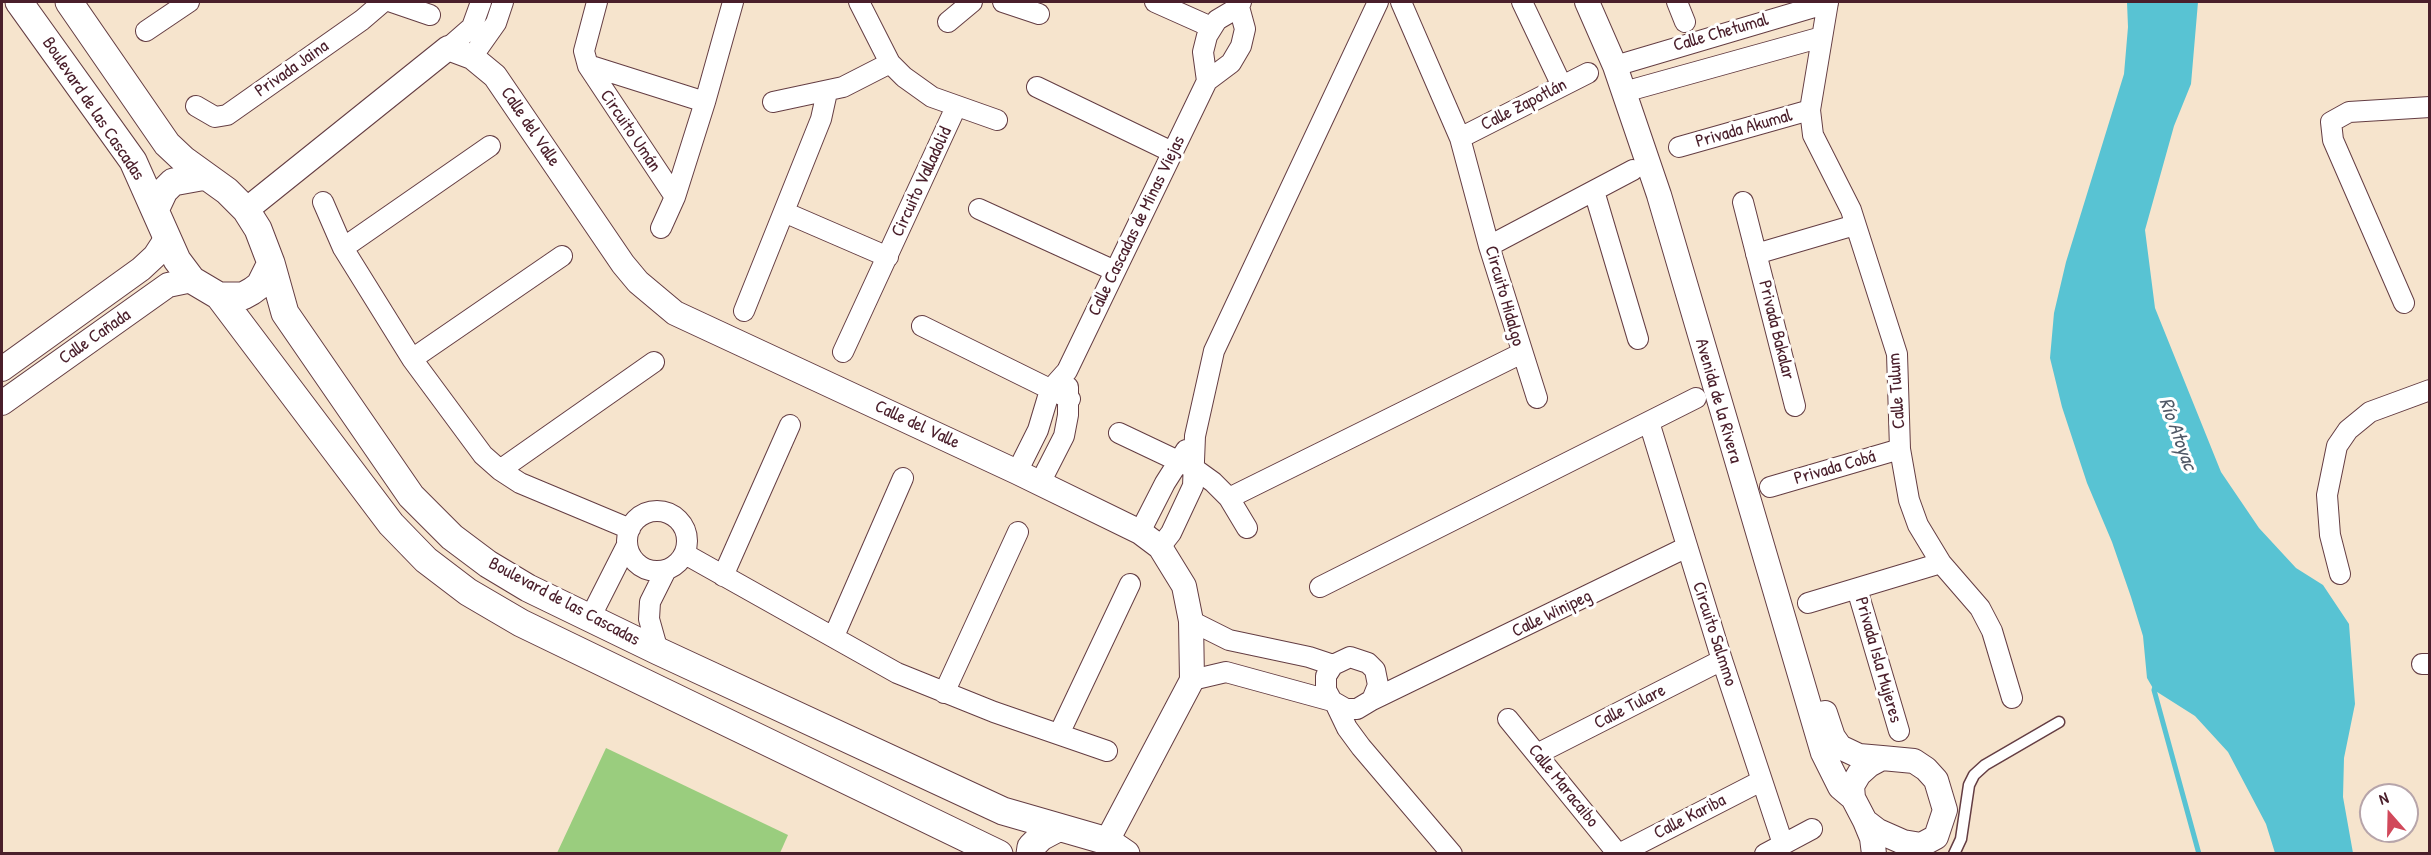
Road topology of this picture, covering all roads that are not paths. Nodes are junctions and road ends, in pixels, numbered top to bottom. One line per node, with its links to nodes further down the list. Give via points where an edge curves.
1 (19, 2): 59 (main road, Boulevard de las Cascadas, via 133,161)
2 (69, 2): 54 (main road, Boulevard de las Cascadas, via 167,144)
3 (189, 2): 27 (street)
4 (383, 2): 44 (street, Privada Jaina, via 226,115 215,117)
5 (392, 2): 23 (street)
6 (481, 2): 30 (street, via 472,27)
7 (503, 2): 31 (street, via 496,23)
8 (597, 2): 34 (street, Circuito Umán, via 584,51)
9 (733, 2): 42 (street, Circuito Umán)
10 (859, 2): 32 (street, Circuito Valladolid)
11 (972, 2): 24 (street)
12 (1003, 2): 22 (street)
13 (1155, 2): 26 (street)
14 (1378, 2): 98 (street, via 1214,351)
15 (1401, 2): 49 (street, Circuito Hidalgo)
16 (1522, 2): 38 (street)
17 (1587, 2): 33 (street, Avenida de la Rivera)
18 (1605, 2): 33 (street, Avenida de la Rivera)
19 (1677, 2): 25 (street)
20 (1828, 2): 28 (street, Calle Tulum); 29 (street, Calle Chetumal)
21 (1240, 4): 26 (street, Calle Cascadas de Minas Viejas); 37 (street, Calle Cascadas de Minas Viejas, via 1245,29 1241,46 1231,63)
22 (1039, 14)
23 (430, 15)
24 (948, 22)
25 (1685, 22)
26 (1211, 27): 37 (street, via 1203,52)
27 (146, 31)
28 (1822, 37): 35 (street, Calle Chetumal); 47 (street, Calle Tulum)
29 (1702, 39): 33 (street, Calle Chetumal); 35 (street)
30 (448, 48): 31 (street, Calle del Valle); 61 (street)
31 (472, 57): 100 (street, Calle del Valle, via 495,76 623,264 656,300 675,313)
32 (890, 63): 41 (street); 45 (street, Circuito Valladolid, via 932,97)
33 (1623, 63): 40 (street, Avenida de la Rivera)
34 (588, 65): 42 (street, Circuito Umán); 56 (street, Circuito Umán)
35 (1709, 67): 40 (street, Calle Chetumal)
36 (1588, 73): 38 (street, Calle Zapotlán)
37 (1207, 81): 52 (street, Calle Cascadas de Minas Viejas)
38 (1562, 86): 49 (street, Calle Zapotlán)
39 (1037, 87): 52 (street)
40 (1631, 89): 122 (street, Avenida de la Rivera)
41 (827, 92): 43 (street); 62 (street)
42 (705, 102): 56 (street, Circuito Umán)
43 (773, 102)
44 (196, 106)
45 (956, 107): 48 (street, Circuito Valladolid); 70 (street, Circuito Valladolid)
46 (2430, 107): 75 (street, via 2349,112 2331,122 2333,140)
47 (1810, 110): 51 (street, Privada Akumal); 63 (street, Calle Tulum, via 1814,135)
48 (997, 120)
49 (1460, 138): 66 (street, Circuito Hidalgo)
50 (490, 146): 67 (street)
51 (1679, 147)
52 (1172, 152): 72 (street, Calle Cascadas de Minas Viejas)
53 (1632, 170): 55 (street)
54 (206, 177): 59 (main road, via 173,182); 61 (main road, Boulevard de las Cascadas)
55 (1594, 190): 66 (street); 78 (street)
56 (675, 197): 64 (street, Circuito Umán)
57 (323, 202): 67 (street)
58 (1743, 202): 68 (street, Privada Bakalar)
59 (156, 208): 65 (main road, Boulevard de las Cascadas)
60 (979, 208): 72 (street)
61 (246, 210): 71 (main road, Boulevard de las Cascadas)
62 (784, 212): 70 (street, Circuito Valladolid); 76 (street)
63 (1856, 225): 68 (street); 97 (street, Calle Tulum, via 1897,354)
64 (661, 228)
65 (166, 239): 73 (main road, Boulevard de las Cascadas); 79 (street, Calle Cañada, via 141,269)
66 (1489, 246): 81 (street, Circuito Hidalgo)
67 (343, 248): 82 (street)
68 (1756, 254): 93 (street, Privada Bakalar)
69 (562, 256): 82 (street)
70 (888, 256): 80 (street, Circuito Valladolid)
71 (271, 263): 74 (main road, via 260,285 252,291 243,296); 120 (main road, Boulevard de las Cascadas, via 285,313 411,496 452,537 488,564)
72 (1115, 271): 86 (street, Calle Cascadas de Minas Viejas)
73 (192, 280): 74 (main road, Boulevard de las Cascadas); 83 (street, Calle Cañada, via 168,285)
74 (219, 296): 152 (main road, Boulevard de las Cascadas, via 391,525 426,560 468,592 521,623)
75 (2404, 303)
76 (744, 311)
77 (922, 326): 87 (street)
78 (1638, 339)
79 (42, 340): 83 (street); 85 (street, Calle Cañada)
80 (843, 352)
81 (1522, 353): 89 (street); 104 (street, Circuito Hidalgo)
82 (412, 359): 99 (street, via 483,455)
83 (59, 362): 92 (street, Calle Cañada)
84 (654, 362): 99 (street)
85 (2, 369)
86 (1066, 372): 87 (street, Calle Cascadas de Minas Viejas); 91 (street)
87 (1050, 390): 91 (street); 100 (street, Calle Cascadas de Minas Viejas, via 1038,430)
88 (2430, 390): 114 (street, via 2370,412 2348,430 2337,446 2327,495 2330,535)
89 (1537, 398)
90 (1696, 398): 94 (street)
91 (1070, 399): 102 (street, via 1064,436)
92 (2, 402)
93 (1795, 406)
94 (1649, 422): 110 (street, Circuito Salmmo); 117 (street)
95 (790, 426): 115 (street)
96 (1119, 433): 98 (street)
97 (1900, 449): 103 (street, Privada Cobá); 112 (street, Calle Tulum, via 1909,500 1918,525)
98 (1186, 465): 104 (street); 107 (street); 109 (street, via 1188,495 1171,533)
99 (500, 470): 108 (street)
100 (1017, 472): 102 (street, Calle del Valle)
101 (903, 478): 123 (street)
102 (1040, 483): 107 (street, Calle del Valle)
103 (1770, 487)
104 (1229, 498): 105 (street)
105 (1247, 528)
106 (1018, 532): 132 (street)
107 (1140, 532): 109 (street, Calle del Valle)
108 (629, 537): 111 (street, via 641,516 658,511 674,516 685,529); 113 (street, via 634,561 648,570); 120 (street)
109 (1160, 547): 121 (street, Calle del Valle, via 1184,586)
110 (1687, 547): 126 (street, Circuito Salmmo); 131 (street, Calle Winipeg)
111 (685, 554): 113 (street); 115 (street)
112 (1941, 563): 118 (street, Privada Isla Mujeres); 133 (street, Calle Tulum, via 1980,608 1992,631)
113 (666, 570): 125 (street, via 650,602 649,619)
114 (2340, 574)
115 (723, 576): 123 (street)
116 (1130, 584): 139 (street)
117 (1320, 587)
118 (1857, 589): 119 (street, Privada Isla Mujeres); 138 (street, Privada Isla Mujeres)
119 (1808, 603)
120 (590, 618): 125 (main road, Boulevard de las Cascadas)
121 (1191, 621): 124 (street); 130 (street, Calle del Valle)
122 (1791, 627): 143 (street, Avenida de la Rivera, via 1833,737 1840,747 1859,756); 145 (street, Avenida de la Rivera, via 1823,753 1840,787)
123 (834, 636): 132 (street, via 897,673)
124 (1229, 640): 127 (street); 129 (street)
125 (658, 651): 147 (main road, Boulevard de las Cascadas, via 1003,811)
126 (1722, 660): 142 (street, Calle Tulare); 144 (street, Circuito Salmmo)
127 (1333, 665): 128 (street, via 1350,657 1360,658); 135 (street, via 1326,676 1326,690)
128 (1375, 670): 131 (street); 134 (street, via 1378,686)
129 (1226, 672): 130 (street); 135 (street)
130 (1192, 680): 150 (street, Calle del Valle)
131 (1417, 680): 134 (street, Calle Winipeg)
132 (944, 693): 139 (street)
133 (2012, 698)
134 (1369, 702): 135 (street, via 1357,709); 140 (street)
135 (1334, 703): 140 (street)
136 (1508, 719): 142 (street, Calle Maracaibo)
137 (2059, 722): 158 (lane, via 1974,775)
138 (1899, 731)
139 (1059, 734): 141 (street)
140 (1361, 747): 154 (street)
141 (1107, 751)
142 (1537, 754): 155 (street, Calle Maracaibo)
143 (1882, 758): 145 (street, via 1859,774 1852,786); 151 (street, via 1914,761 1936,780 1945,810 1942,825 1936,837)
144 (1761, 781): 149 (street, Circuito Salmmo); 155 (street, Calle Kariba)
145 (1853, 798): 146 (street)
146 (1865, 821): 151 (street, via 1892,839); 157 (street)
147 (1058, 828): 150 (main road, Boulevard de las Cascadas); 153 (main road, via 1041,837)
148 (1812, 829): 149 (street)
149 (1783, 844): 156 (street)
150 (1116, 847)
151 (1921, 849)
152 (999, 854)
153 (1030, 854)
154 (1452, 854)
155 (1618, 854)
156 (1765, 854)
157 (1874, 854)
158 (1954, 854)

